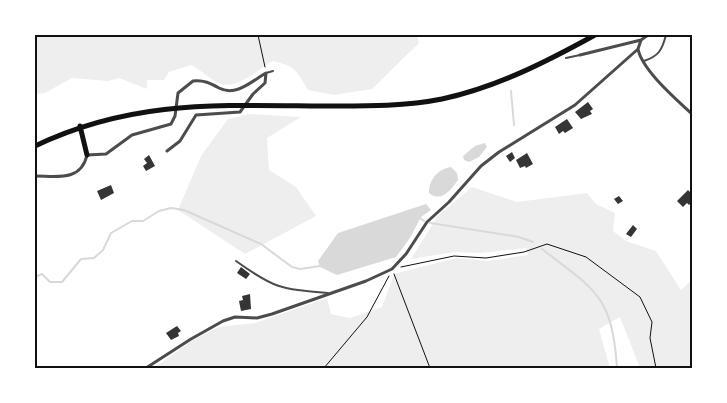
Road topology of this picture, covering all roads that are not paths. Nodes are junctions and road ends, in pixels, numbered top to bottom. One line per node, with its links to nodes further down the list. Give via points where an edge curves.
1 (595, 35): 12 (main road, via 506,79 441,99 394,104 207,105 160,109)
2 (648, 35): 4 (street)
3 (666, 35): 8 (lane, via 661,52)
4 (641, 40): 5 (street); 6 (street)
5 (638, 49): 8 (street); 18 (street, via 575,105 482,166 427,222 406,254 392,268)
6 (580, 55): 7 (lane)
7 (566, 58)
8 (644, 61): 11 (street, via 660,83)
9 (273, 71): 10 (lane)
10 (266, 73): 14 (street, via 265,84 253,94 242,111 235,114 199,113 180,141); 15 (street, via 234,91 207,81 193,81 178,93 171,124 132,135 106,154)
11 (692, 114)
12 (80, 126): 13 (main road); 15 (main road)
13 (35, 146)
14 (167, 151)
15 (88, 155): 16 (street, via 84,166 73,175 59,178)
16 (35, 176)
17 (236, 261): 18 (lane, via 267,283 283,289)
18 (331, 293): 19 (street, via 265,316 235,317 211,327)
19 (146, 368)

